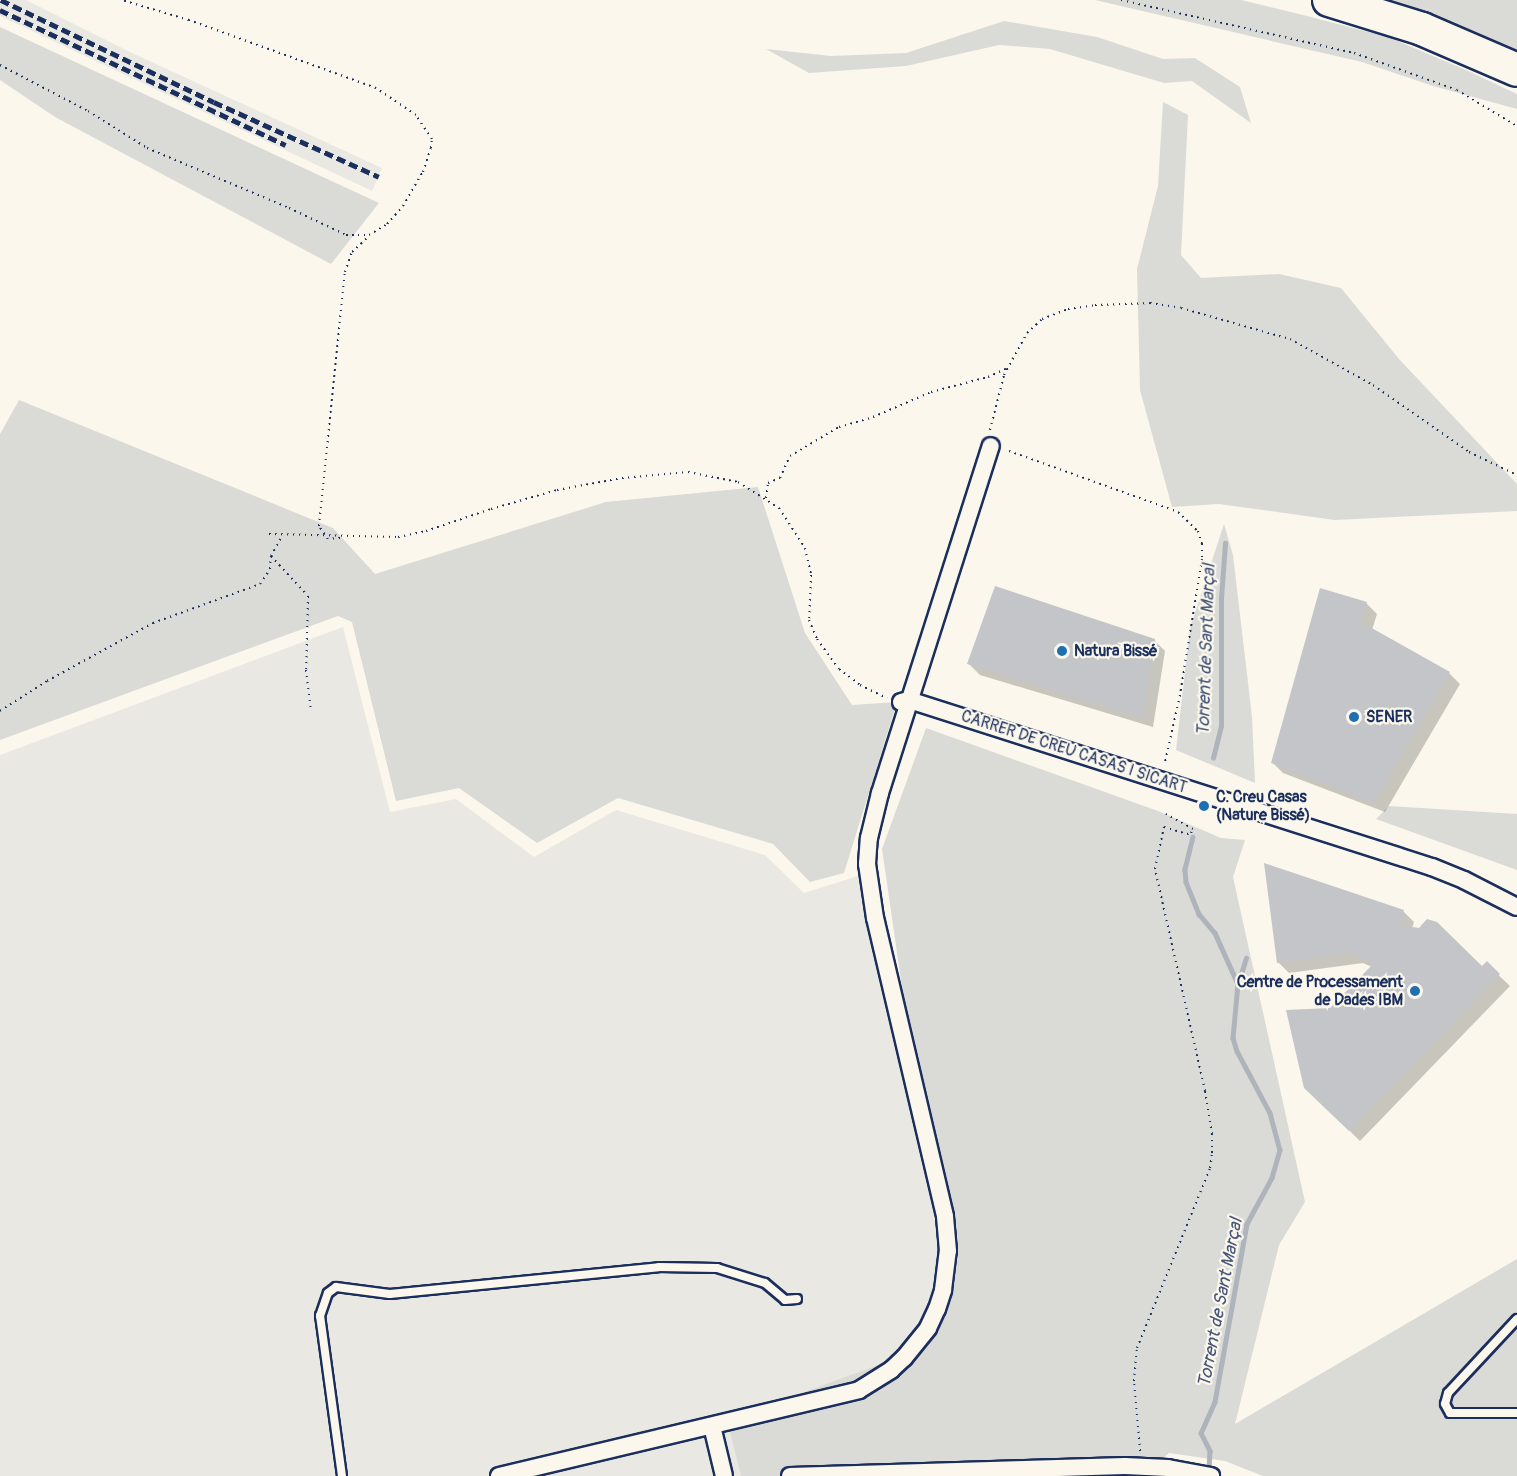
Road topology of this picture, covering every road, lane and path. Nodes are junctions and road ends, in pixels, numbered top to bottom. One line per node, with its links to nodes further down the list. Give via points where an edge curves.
1 (122, 0): 7 (path, via 189,20 376,88 416,115 432,140 423,172 387,224)
2 (1121, 0): 6 (path, via 1354,53 1457,90)
3 (1329, 0): 5 (highway, via 1422,29)
4 (0, 65): 7 (path, via 88,111 147,148 346,235)
5 (1517, 70)
6 (1517, 126)
7 (369, 235): 15 (path, via 352,252 345,272 319,526)
8 (1007, 368): 9 (path, via 988,440); 11 (path, via 1027,333 1042,320 1068,309 1150,303 1181,308 1290,339 1373,385 1468,452); 12 (path, via 839,427 790,456 780,478 768,483)
9 (991, 446): 17 (street)
10 (1009, 451): 20 (path, via 1178,512 1198,531 1202,559)
11 (1517, 475)
12 (766, 499): 15 (path, via 738,482 688,472 622,478 557,490 398,537); 17 (path, via 779,508 804,548 811,575 809,620 817,639 839,669 860,685 882,697)
13 (269, 534): 14 (path)
14 (282, 536): 15 (path); 16 (path)
15 (327, 537)
16 (271, 556): 18 (path, via 308,596 306,670); 19 (path, via 270,569 260,584 153,623)
17 (905, 701): 22 (street, CARRER DE CREU CASAS I SICART, via 1432,867); 26 (street, via 873,815 867,864 874,918 945,1216 948,1251 943,1290 917,1344 876,1381 838,1397)
18 (311, 708)
19 (0, 711)
20 (1165, 762)
21 (1166, 814): 27 (path, via 1193,829 1186,834 1164,827 1155,869 1205,1091 1212,1153 1210,1168 1137,1348 1134,1381)
22 (1517, 907)
23 (797, 1299): 28 (lane, via 785,1300 765,1283 717,1268 659,1268 390,1294 336,1287 328,1293 320,1316)
24 (1517, 1319): 25 (lane, via 1448,1393 1445,1404 1449,1413)
25 (1517, 1413)
26 (712, 1426): 29 (street); 30 (street)
27 (1140, 1453)
28 (342, 1476)
29 (499, 1476)
30 (724, 1476)
31 (790, 1476): 32 (street, via 1125,1466 1168,1467)
32 (1211, 1476)

